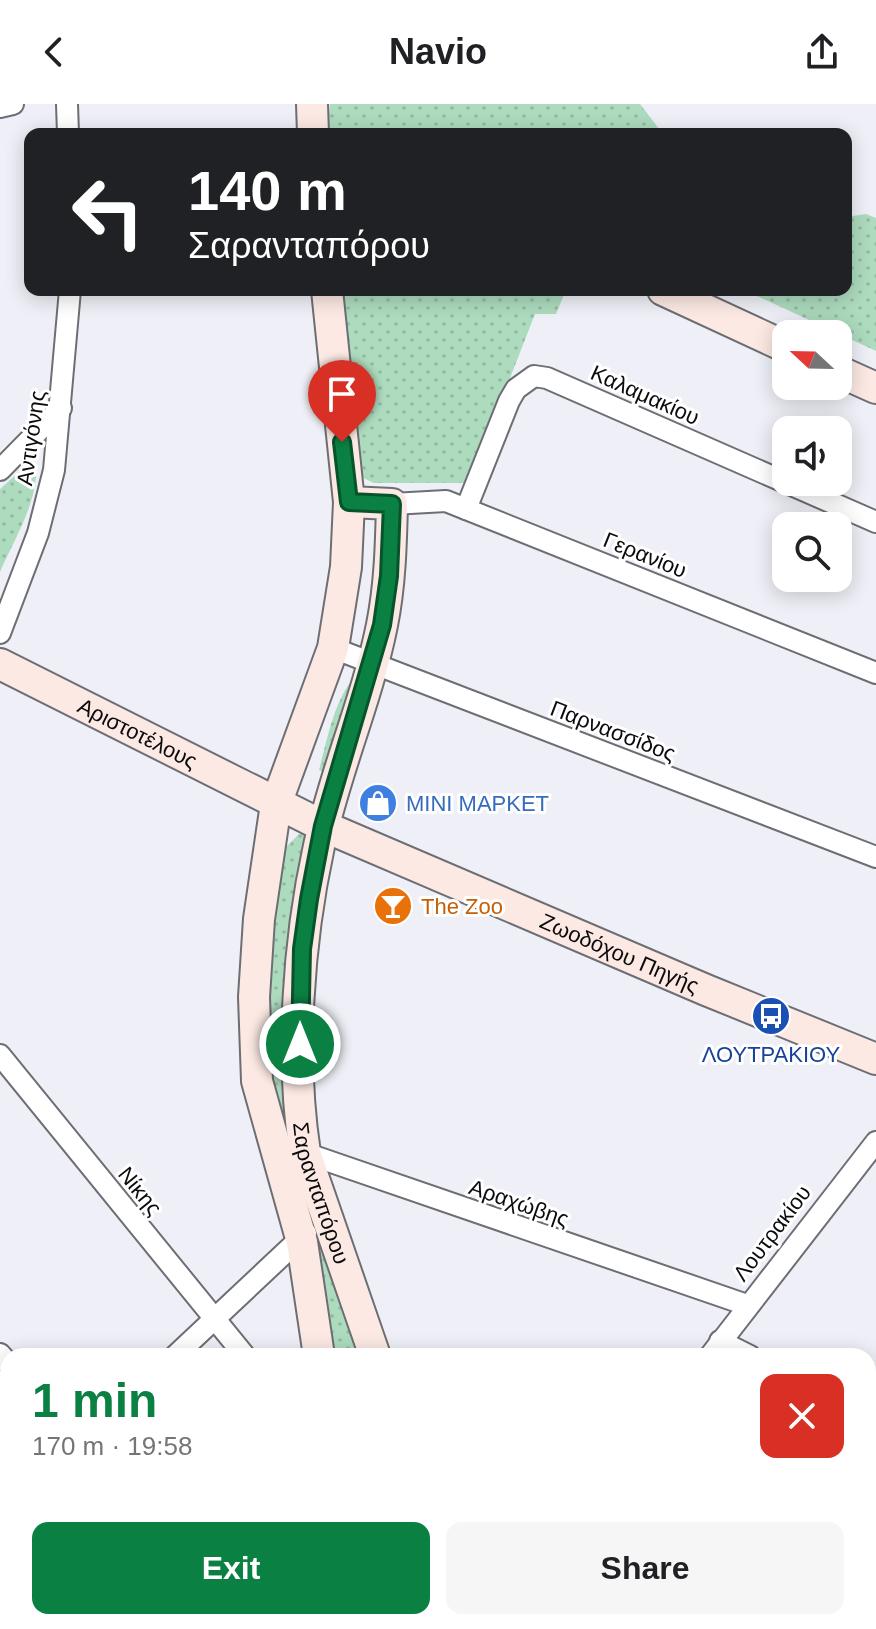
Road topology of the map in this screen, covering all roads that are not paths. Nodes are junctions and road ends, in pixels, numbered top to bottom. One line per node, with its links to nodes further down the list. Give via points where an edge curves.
1 (13, 104): 4 (street)
2 (67, 104): 5 (street)
3 (312, 104): 6 (street)
4 (0, 107)
5 (68, 128)
6 (313, 128)
7 (70, 296): 13 (street, Αντιγόνης)
8 (328, 296): 15 (street, Σαρανταπόρου)
9 (676, 296): 10 (street)
10 (772, 341)
11 (852, 377): 12 (street)
12 (876, 388)
13 (61, 408): 14 (street); 19 (street, Αντιγόνης, via 54,470 38,533)
14 (0, 470)
15 (349, 502): 16 (street); 20 (street, Σαρανταπόρου, via 346,567)
16 (392, 504): 17 (street, Γερανίου, via 446,501); 21 (street, Σαρανταπόρου, via 389,576)
17 (466, 509): 18 (street, Καλαμακίου, via 509,401 534,376); 23 (street, Γερανίου)
18 (876, 522)
19 (0, 633)
20 (333, 648): 21 (street, Παρνασσίδος); 24 (street, Σαρανταπόρου)
21 (372, 663): 25 (street, Σαρανταπόρου); 26 (street, Παρνασσίδος)
22 (0, 664): 24 (street, Αριστοτέλους)
23 (876, 673)
24 (276, 804): 25 (street, Ζωοδόχου Πηγής); 32 (street, Σαρανταπόρου, via 254,997 257,1081)
25 (323, 826): 28 (street, Ζωοδόχου Πηγής); 31 (street, Σαρανταπόρου, via 302,949 300,1122)
26 (876, 857)
27 (0, 1055): 29 (street, Νίκης)
28 (876, 1059)
29 (7, 1080): 36 (street, Νίκης)
30 (876, 1142): 35 (street, Λουτρακίου)
31 (305, 1153): 32 (street, Αραχώβης); 33 (street, Σαρανταπόρου); 35 (street, Αραχώβης)
32 (275, 1154): 34 (street, Σαρανταπόρου)
33 (328, 1215): 34 (street); 40 (street, Σαρανταπόρου)
34 (300, 1238): 36 (street); 39 (street, Σαρανταπόρου)
35 (747, 1305): 41 (street, Λουτρακίου)
36 (213, 1320): 37 (street); 38 (street, Νίκης)
37 (183, 1348)
38 (238, 1348)
39 (318, 1348)
40 (373, 1348)
41 (716, 1348)

